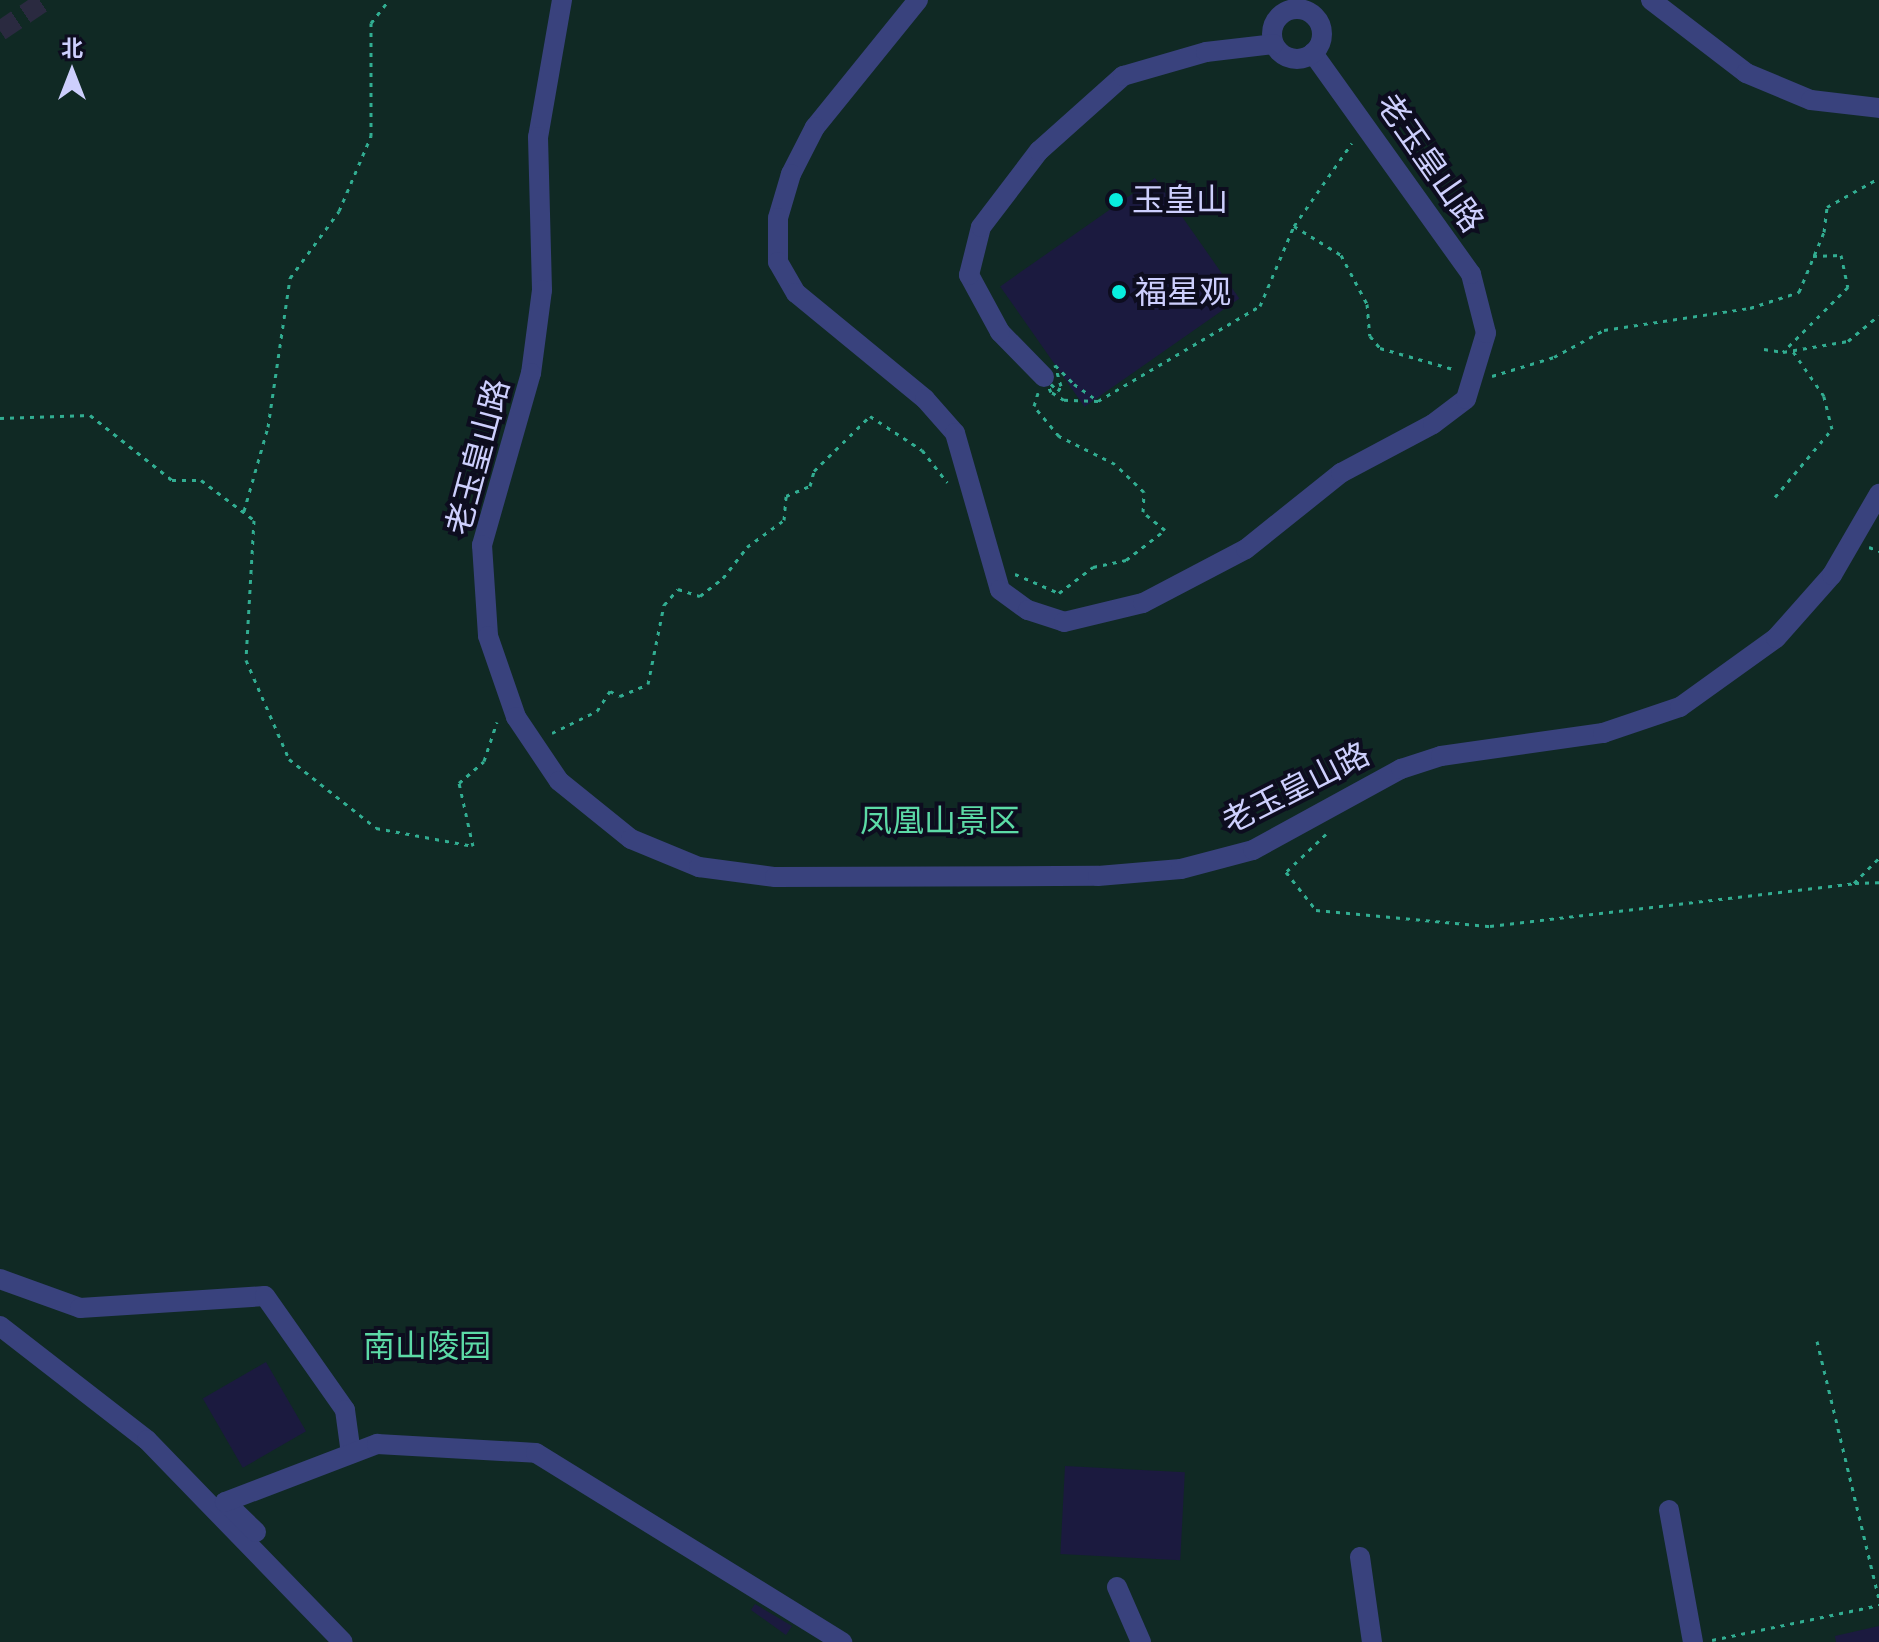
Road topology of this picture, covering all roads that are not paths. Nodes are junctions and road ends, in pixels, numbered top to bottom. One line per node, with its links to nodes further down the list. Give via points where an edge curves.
1 (562, 0): 8 (street, 老玉皇山路, via 538,137 542,290 531,373 482,545 488,636 516,717 559,781 631,839 699,867 775,877 956,879 1181,869 1253,850 1338,803 1441,756 1603,733 1711,689 1776,638 1832,575)
2 (918, 0): 5 (street, 老玉皇山路, via 815,127 791,174 778,218 778,262 796,293 925,399 955,433 1000,590 1028,610 1064,622 1101,618 1174,588 1283,524 1341,473 1433,424 1466,399 1486,333 1471,274)
3 (1651, 0): 6 (street, via 1746,73 1811,100)
4 (1274, 44): 5 (street, via 1291,58); 5 (street, via 1277,20 1299,9 1314,16 1322,31); 7 (street, via 1206,52 1123,76 1039,151 981,227 969,275 1000,332)
5 (1313, 53)
6 (1879, 108)
7 (1044, 377)
8 (1879, 494)
9 (0, 1279): 11 (street, via 80,1308 265,1296 345,1410)
10 (0, 1326): 16 (street, via 147,1440)
11 (351, 1454): 13 (street, via 225,1502); 17 (street, via 377,1444 536,1453)
12 (1669, 1510): 20 (street)
13 (256, 1532)
14 (1360, 1557): 19 (street)
15 (1117, 1587): 18 (street)
16 (343, 1642)
17 (842, 1642)
18 (1141, 1642)
19 (1372, 1642)
20 (1693, 1642)

